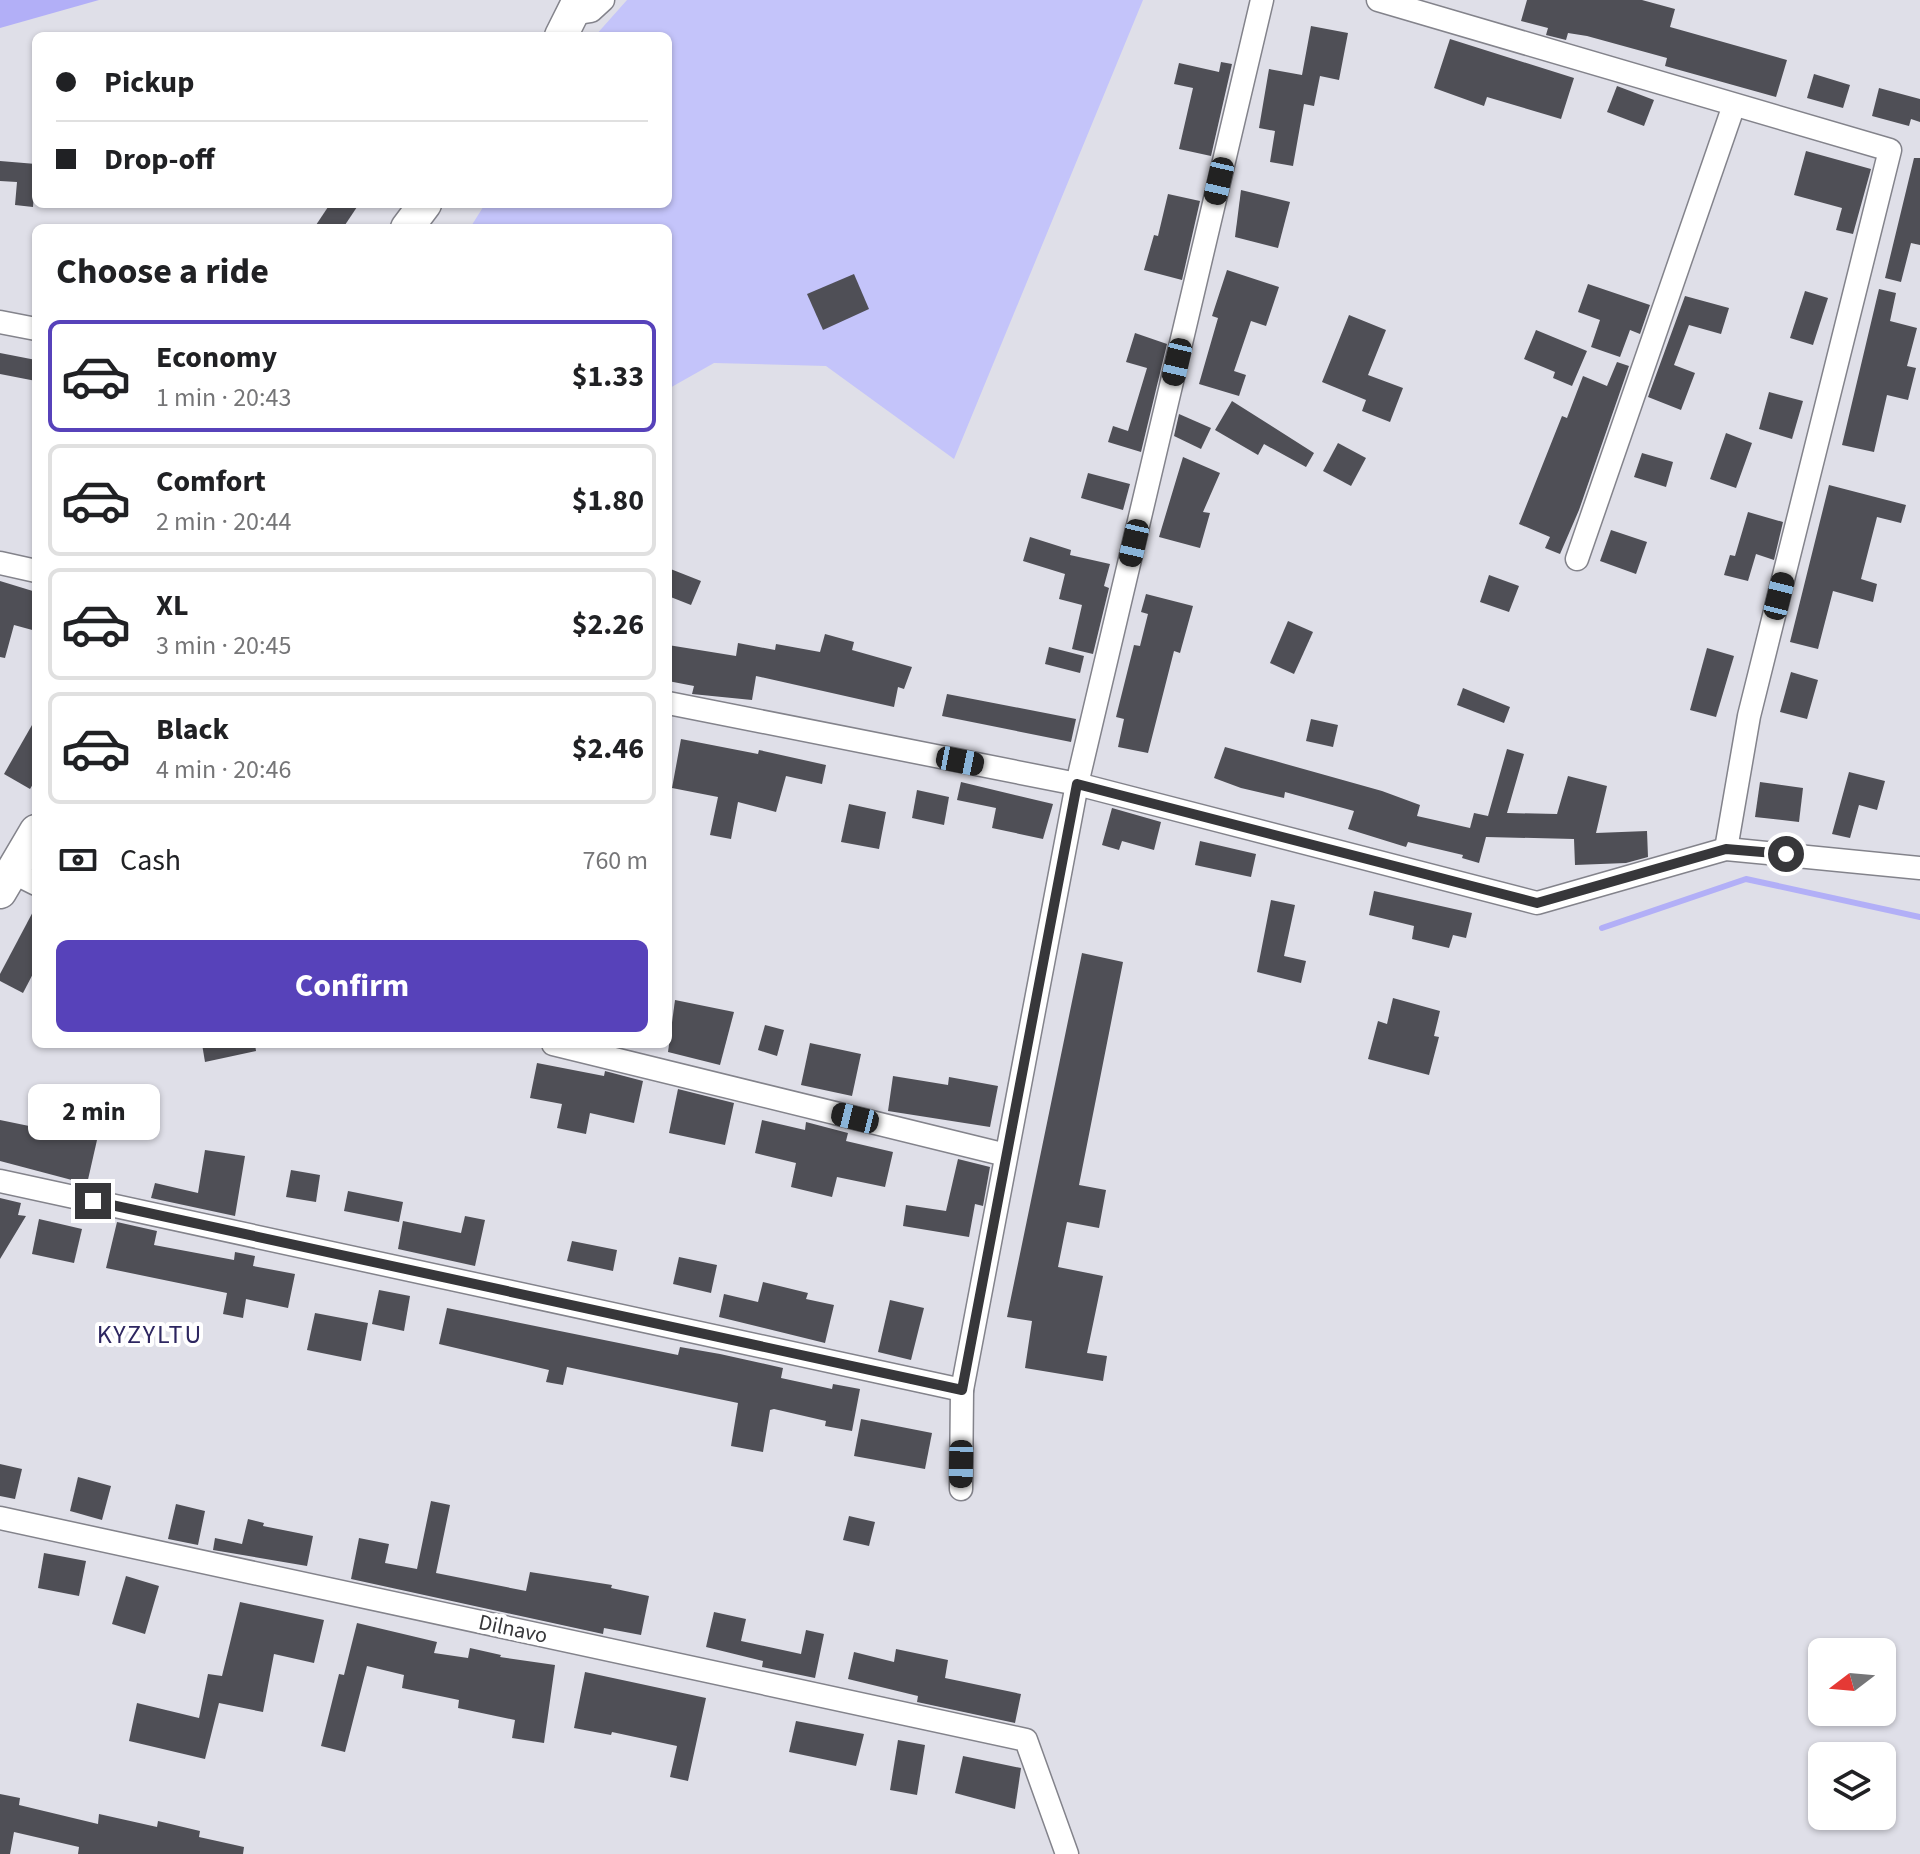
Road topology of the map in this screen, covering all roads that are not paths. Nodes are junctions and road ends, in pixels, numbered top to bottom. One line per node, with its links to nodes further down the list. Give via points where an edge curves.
1 (603, 0): 4 (street, via 591,11)
2 (1262, 0): 12 (street)
3 (1378, 0): 5 (street)
4 (571, 17)
5 (1734, 105): 8 (street); 14 (street, via 1890,150 1749,716)
6 (0, 322): 7 (street)
7 (32, 328)
8 (1577, 559)
9 (0, 563): 10 (street)
10 (32, 570)
11 (672, 704): 12 (street)
12 (1077, 784): 14 (street, via 1537,903); 18 (street)
13 (32, 841): 16 (street)
14 (1726, 849): 15 (street)
15 (1920, 868)
16 (16, 883)
17 (569, 1048): 18 (street)
18 (1006, 1155): 20 (street)
19 (0, 1181): 20 (street)
20 (962, 1390): 21 (street)
21 (961, 1489)
22 (0, 1518): 23 (street, Dilnavo, via 1026,1740)
23 (1067, 1854)

